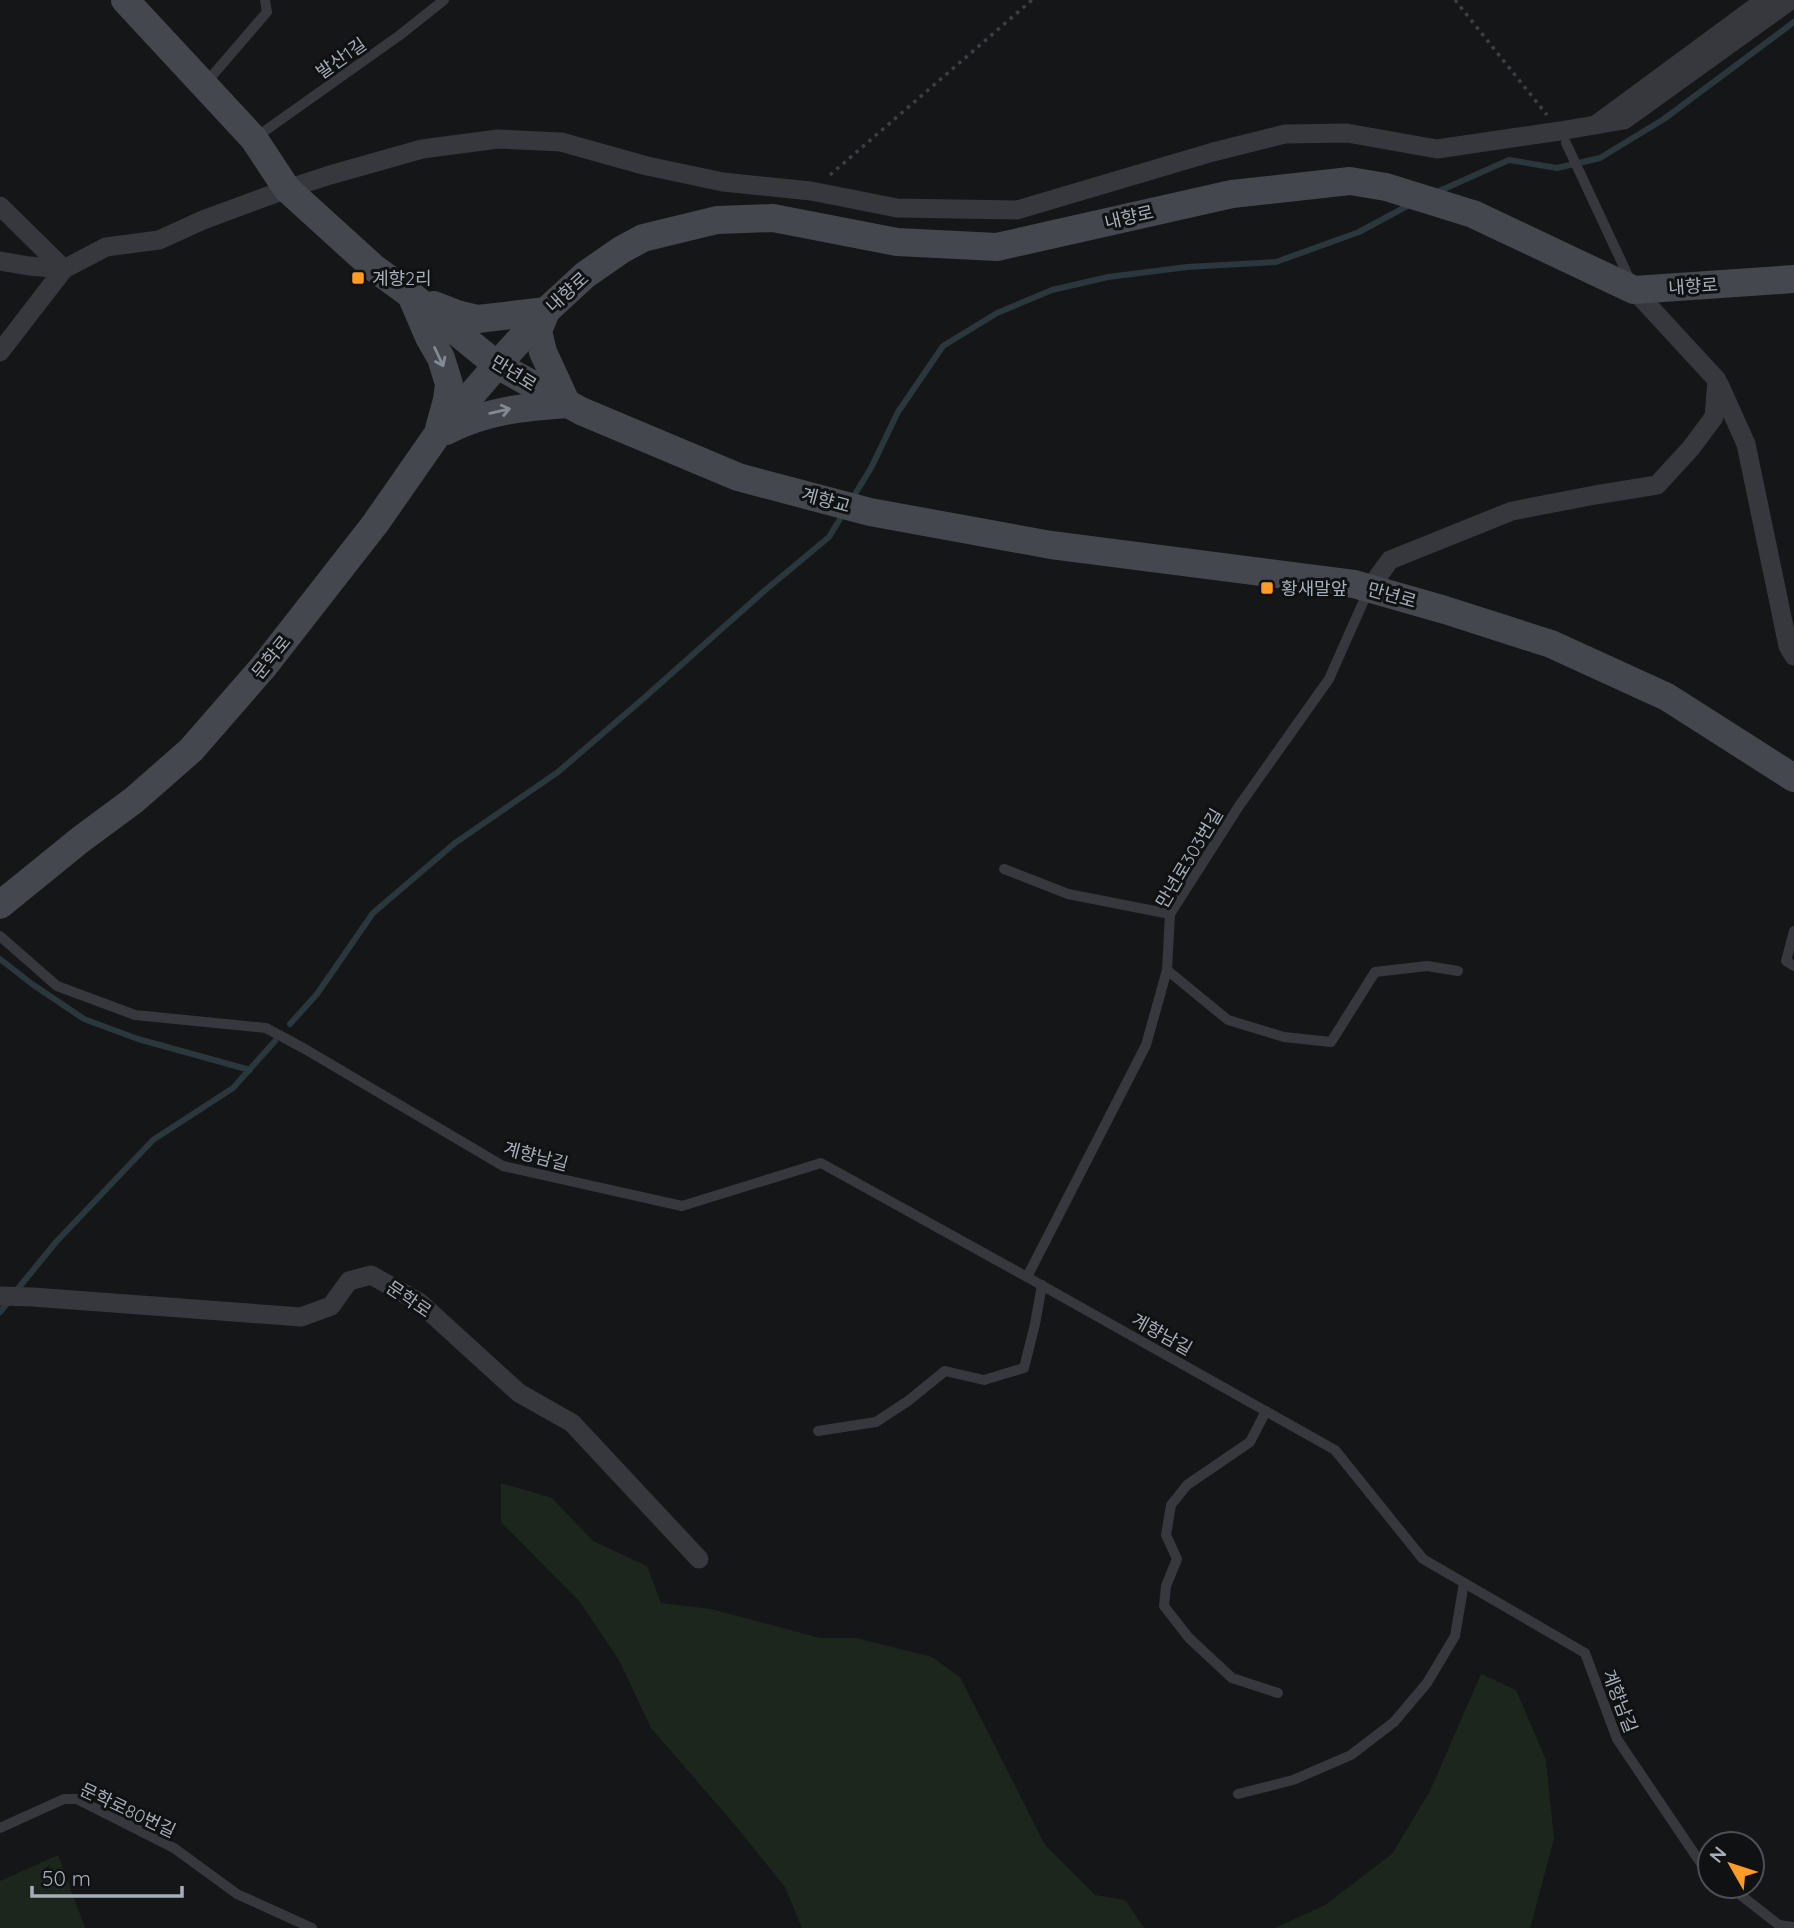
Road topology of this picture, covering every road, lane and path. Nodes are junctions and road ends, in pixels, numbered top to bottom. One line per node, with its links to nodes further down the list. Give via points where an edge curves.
1 (125, 0): 8 (street, 만년로)
2 (265, 0): 8 (lane, via 267,12)
3 (444, 0): 11 (lane, 발산1길)
4 (1032, 0): 13 (path)
5 (1455, 0): 10 (path)
6 (1765, 0): 9 (street)
7 (1791, 0): 9 (street, via 1624,120)
8 (204, 85): 11 (street, 만년로)
9 (1596, 124): 10 (street)
10 (1563, 137): 13 (street, via 1437,149 1347,133 1285,134 1017,210 897,208); 18 (lane)
11 (254, 139): 12 (street, 만년로)
12 (287, 189): 13 (street, via 422,149 498,139 561,142 723,182); 16 (street, via 159,240 106,247); 19 (street, 만년로, via 374,268)
13 (811, 191)
14 (0, 206): 16 (street)
15 (0, 261): 16 (street)
16 (64, 269): 21 (street)
17 (1794, 279): 18 (street, 내향로)
18 (1634, 290): 20 (street, 내향로, via 1473,214 1386,187 1350,181 1232,194 997,247 897,242 773,218 717,220 643,238 585,275); 23 (street)
19 (411, 295): 20 (street, via 478,319); 22 (street, 만년로); 25 (street, one-way to 25, via 449,384)
20 (545, 311): 22 (street, 내향로); 24 (street, via 538,331)
21 (0, 352)
22 (497, 365): 24 (street, 만년로); 25 (street, 문학로)
23 (1717, 380): 28 (street, via 1714,417 1657,485 1512,511 1390,560); 29 (street, via 1746,444 1788,646)
24 (567, 404): 25 (street, one-way to 24, via 506,409); 26 (street, 만년로, via 738,477)
25 (437, 435): 32 (street, 문학로, via 336,576 191,750)
26 (783, 489): 27 (street, 계향교)
27 (870, 512): 28 (street, 만년로, via 1052,545)
28 (1370, 589): 30 (street, 만년로, via 1551,644 1667,697); 33 (lane, 만년로303번길, via 1329,679)
29 (1794, 656)
30 (1794, 778)
31 (1004, 869): 33 (lane, via 1068,894)
32 (0, 905)
33 (1170, 914): 37 (lane, 만년로303번길)
34 (1794, 932): 36 (lane, via 1786,961)
35 (0, 936): 39 (lane, 계향남길, via 57,986 135,1015 266,1028 503,1166 682,1206 821,1163)
36 (1794, 966)
37 (1167, 970): 38 (lane, via 1227,1020 1284,1037 1331,1042 1375,972 1427,966); 39 (lane, 만년로303번길, via 1146,1045)
38 (1458, 971)
39 (1027, 1277): 40 (lane, 계향남길)
40 (1042, 1285): 42 (lane, 계향남길); 43 (lane, via 1024,1368 984,1380 945,1371 876,1422)
41 (0, 1296): 44 (street, 문학로, via 301,1317 331,1306 349,1281 371,1275 419,1302 519,1393 572,1423)
42 (1266, 1411): 45 (lane, 계향남길, via 1335,1450 1423,1559); 46 (lane, via 1250,1442 1187,1485 1171,1505 1166,1535 1177,1559 1164,1606 1189,1638 1232,1678)
43 (818, 1431)
44 (699, 1559)
45 (1464, 1583): 47 (lane, via 1455,1636 1427,1683 1394,1722 1352,1755 1293,1780); 49 (lane, 계향남길, via 1585,1653 1617,1739)
46 (1278, 1693)
47 (1238, 1794)
48 (0, 1828): 52 (lane, 문학로80번길, via 64,1798 77,1800 173,1848 237,1894)
49 (1696, 1856)
50 (1746, 1900): 51 (lane, via 1779,1925)
51 (1794, 1927)
52 (312, 1928)

